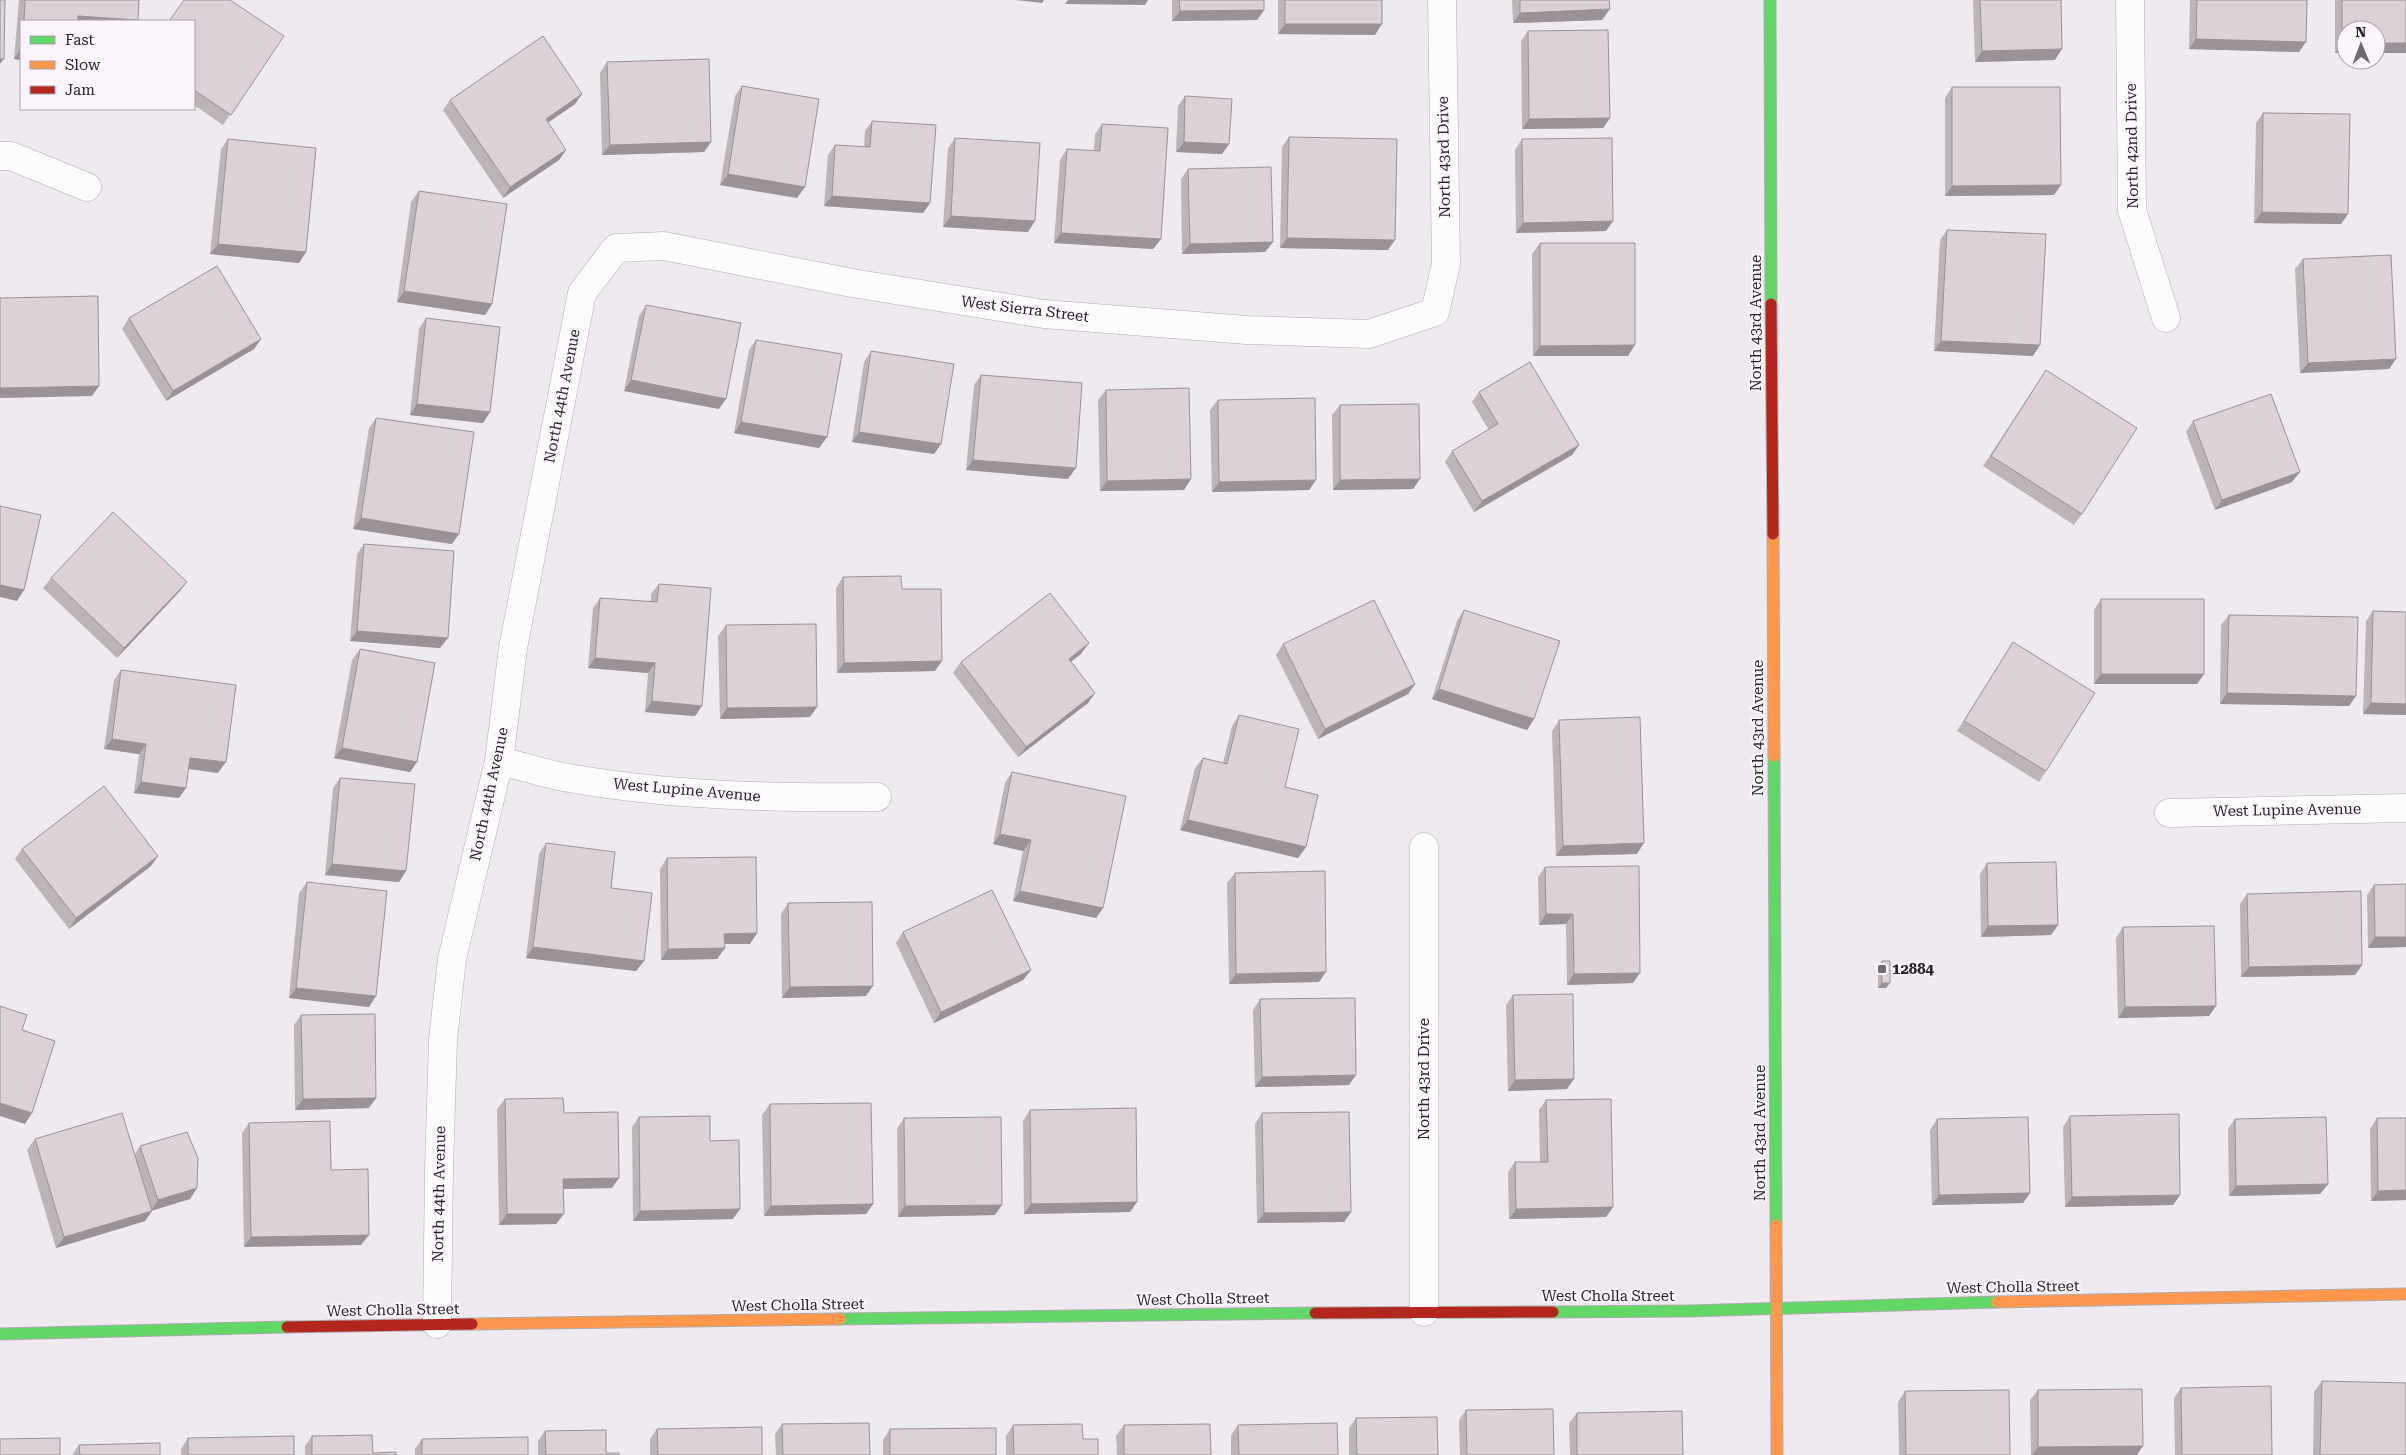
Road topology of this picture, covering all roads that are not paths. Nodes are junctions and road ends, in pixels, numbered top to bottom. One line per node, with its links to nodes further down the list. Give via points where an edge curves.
1 (1442, 0): 7 (street, North 43rd Drive, via 1446,264)
2 (1770, 0): 15 (street, North 43rd Avenue)
3 (2130, 0): 8 (street, North 42nd Drive, via 2132,210)
4 (0, 156): 5 (street, via 11,156)
5 (87, 187)
6 (616, 248): 7 (street, West Sierra Street, via 664,246 852,283 1044,314 1189,326 1369,334); 9 (street, North 44th Avenue, via 582,293 514,648)
7 (1435, 312)
8 (2166, 318)
9 (499, 761): 10 (street, West Lupine Avenue, via 568,778 666,791 783,798); 17 (street, North 44th Avenue, via 451,968 442,1070)
10 (877, 797)
11 (2406, 808): 12 (street, West Lupine Avenue)
12 (2169, 814)
13 (1424, 847): 16 (street, North 43rd Drive)
14 (2406, 1294): 15 (street, West Cholla Street)
15 (1776, 1308): 16 (street, West Cholla Street); 19 (street, North 43rd Avenue)
16 (1424, 1312): 17 (street, West Cholla Street)
17 (438, 1324): 18 (street, West Cholla Street)
18 (0, 1334)
19 (1777, 1455)

